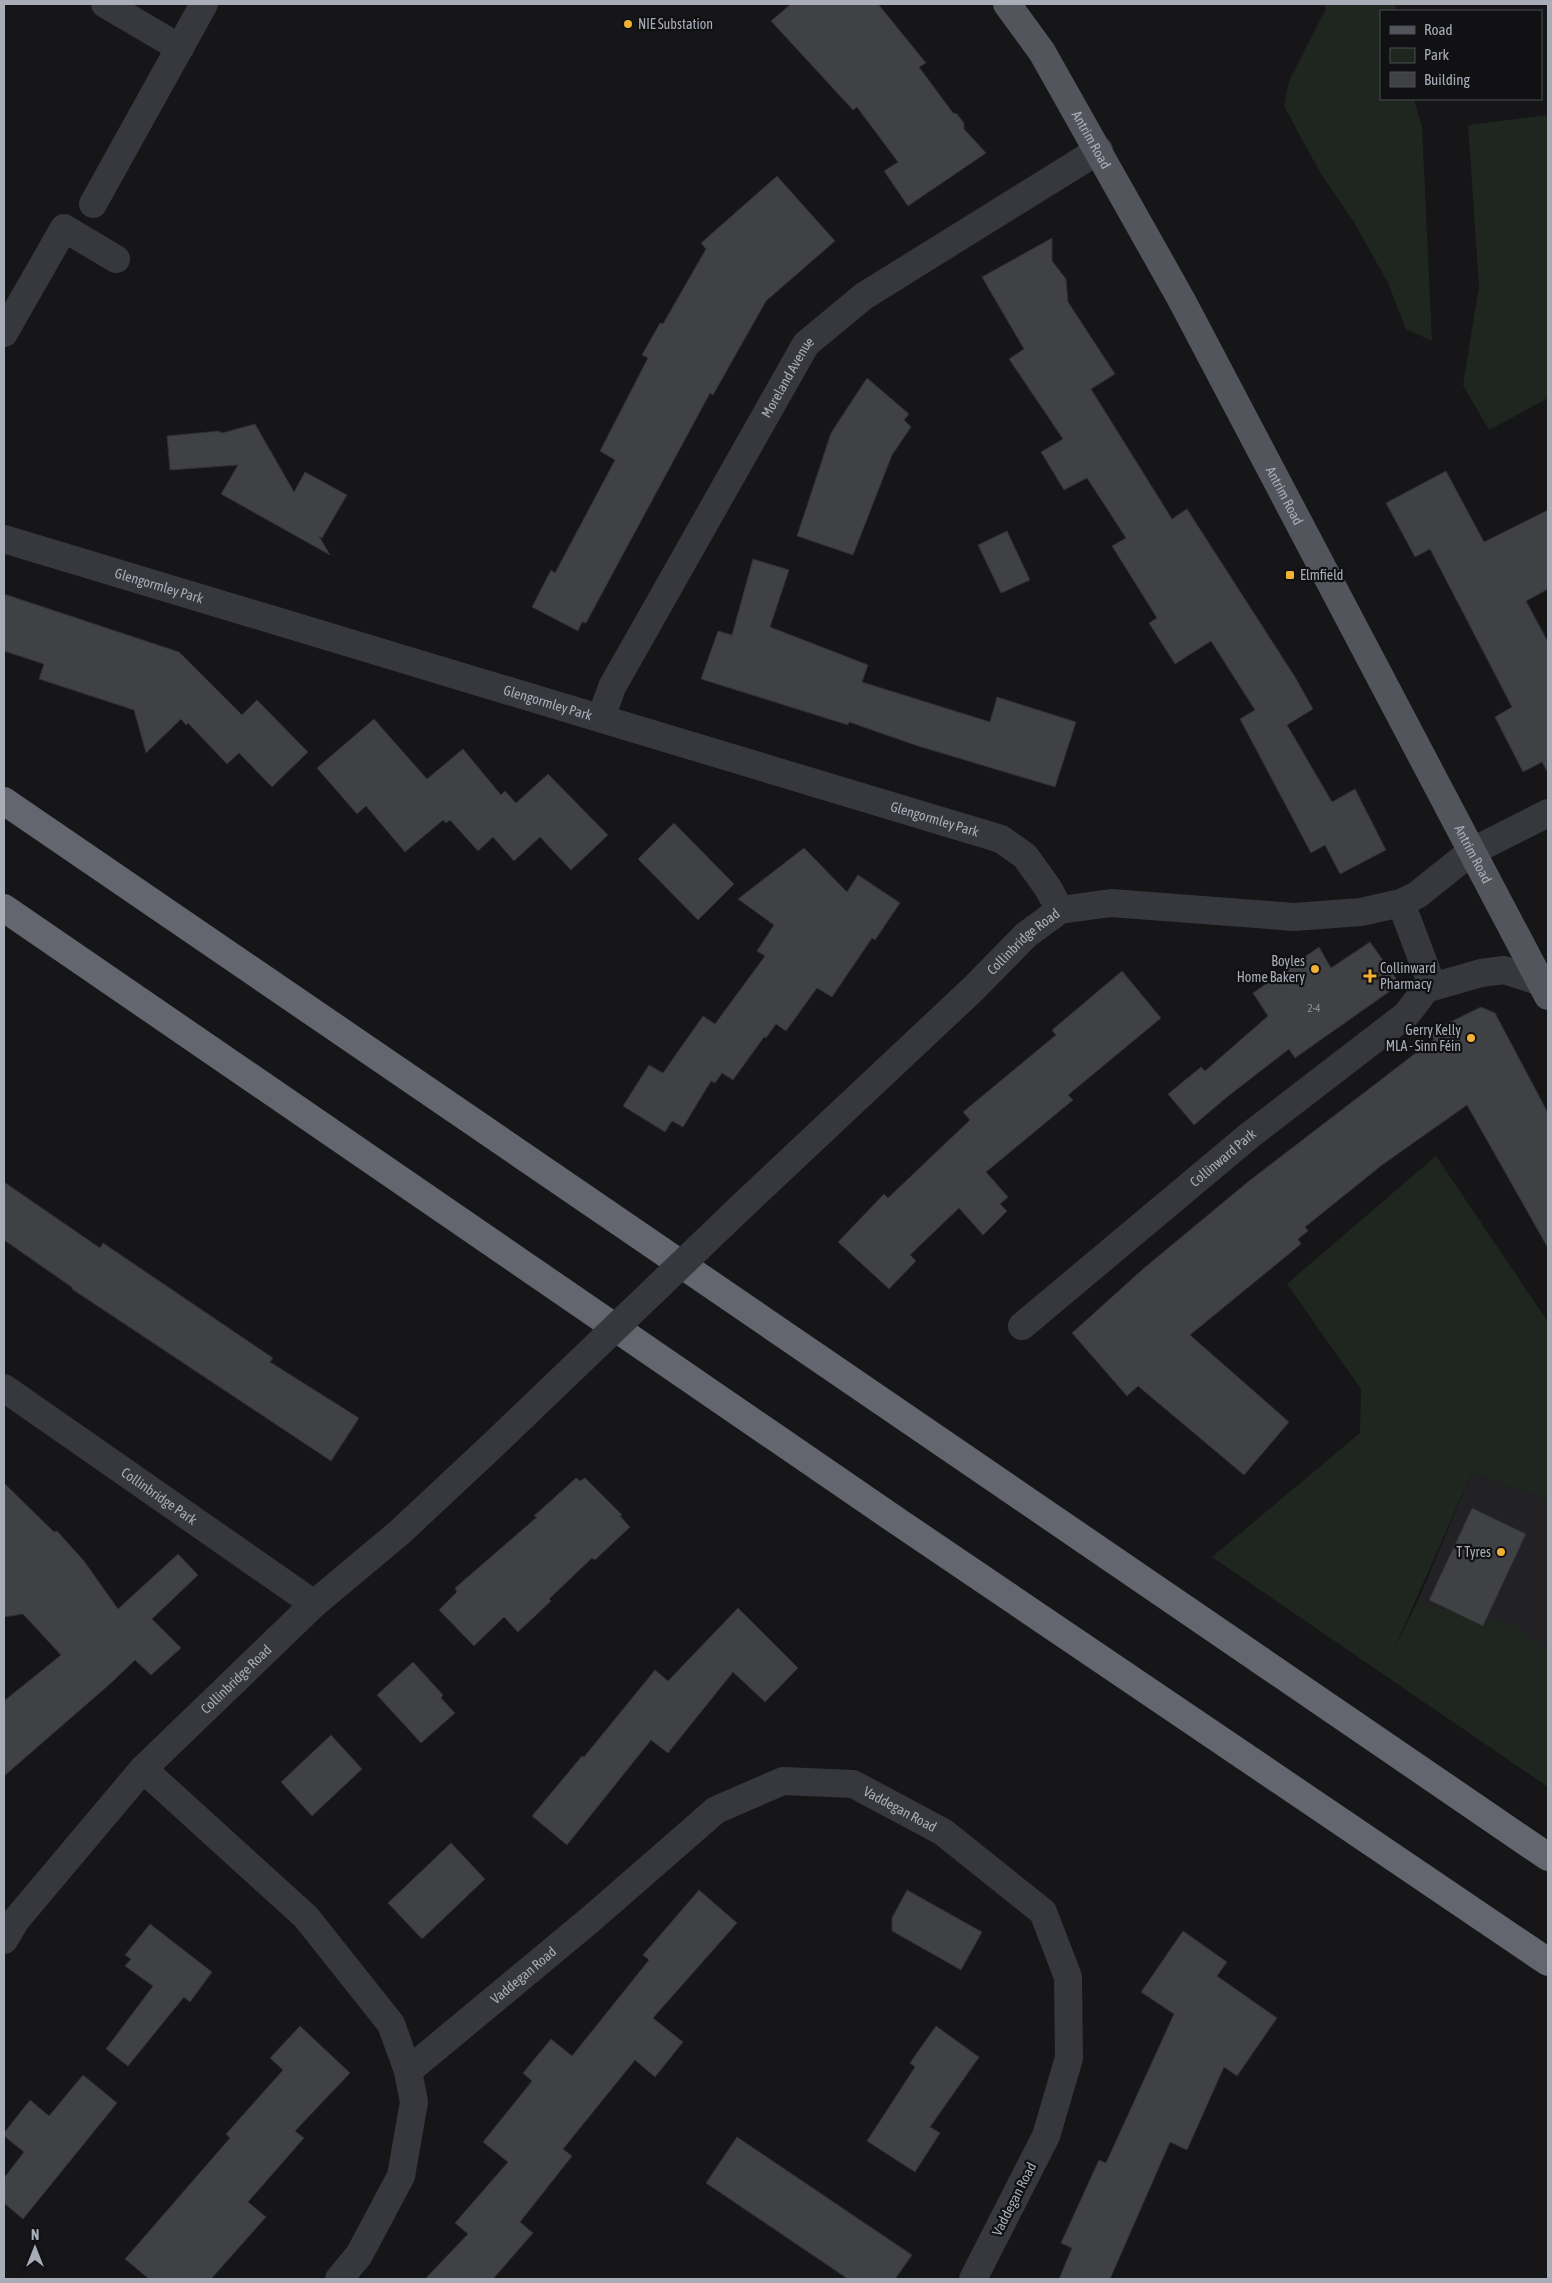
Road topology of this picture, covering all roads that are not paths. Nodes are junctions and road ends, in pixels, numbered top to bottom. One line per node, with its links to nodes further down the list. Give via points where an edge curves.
1 (105, 4): 4 (street)
2 (204, 4): 4 (street)
3 (1007, 4): 5 (main road, Antrim Road, via 1042,52)
4 (180, 48): 6 (street)
5 (1099, 150): 10 (street, Moreland Avenue, via 864,296 806,344 612,686); 13 (main road, Antrim Road, via 1285,494)
6 (93, 204)
7 (116, 259): 8 (street, via 64,228)
8 (4, 333)
9 (4, 539): 10 (street, Glengormley Park)
10 (601, 718): 16 (street, Glengormley Park, via 1001,839 1025,856)
11 (4, 801): 23 (highway)
12 (1548, 812): 13 (street, Collinbridge Road)
13 (1471, 852): 14 (street, Collinbridge Road, via 1417,895); 18 (main road, Antrim Road)
14 (1401, 903): 16 (street, Collinbridge Road, via 1361,912 1294,917 1111,903); 17 (street, via 1430,980)
15 (4, 908): 25 (highway, via 892,1518)
16 (1060, 910): 21 (street, Collinbridge Road, bridge, via 1026,935 973,989 400,1532)
17 (1425, 989): 18 (street, via 1504,970); 19 (street, Collinward Park, via 1406,1016 1250,1135)
18 (1545, 989)
19 (1022, 1326)
20 (4, 1388): 21 (street, Collinbridge Park)
21 (314, 1604): 22 (street, Collinbridge Road)
22 (143, 1769): 24 (street, Collinbridge Road, via 16,1920); 26 (street, via 306,1917 391,2024)
23 (1548, 1857)
24 (4, 1940)
25 (1548, 1962)
26 (408, 2071): 27 (street, via 414,2102 401,2176 359,2254); 28 (street, Vaddegan Road, via 716,1810 783,1781 853,1784 942,1832 1043,1912 1068,1977 1069,2058 1046,2136)
27 (339, 2279)
28 (973, 2279)

